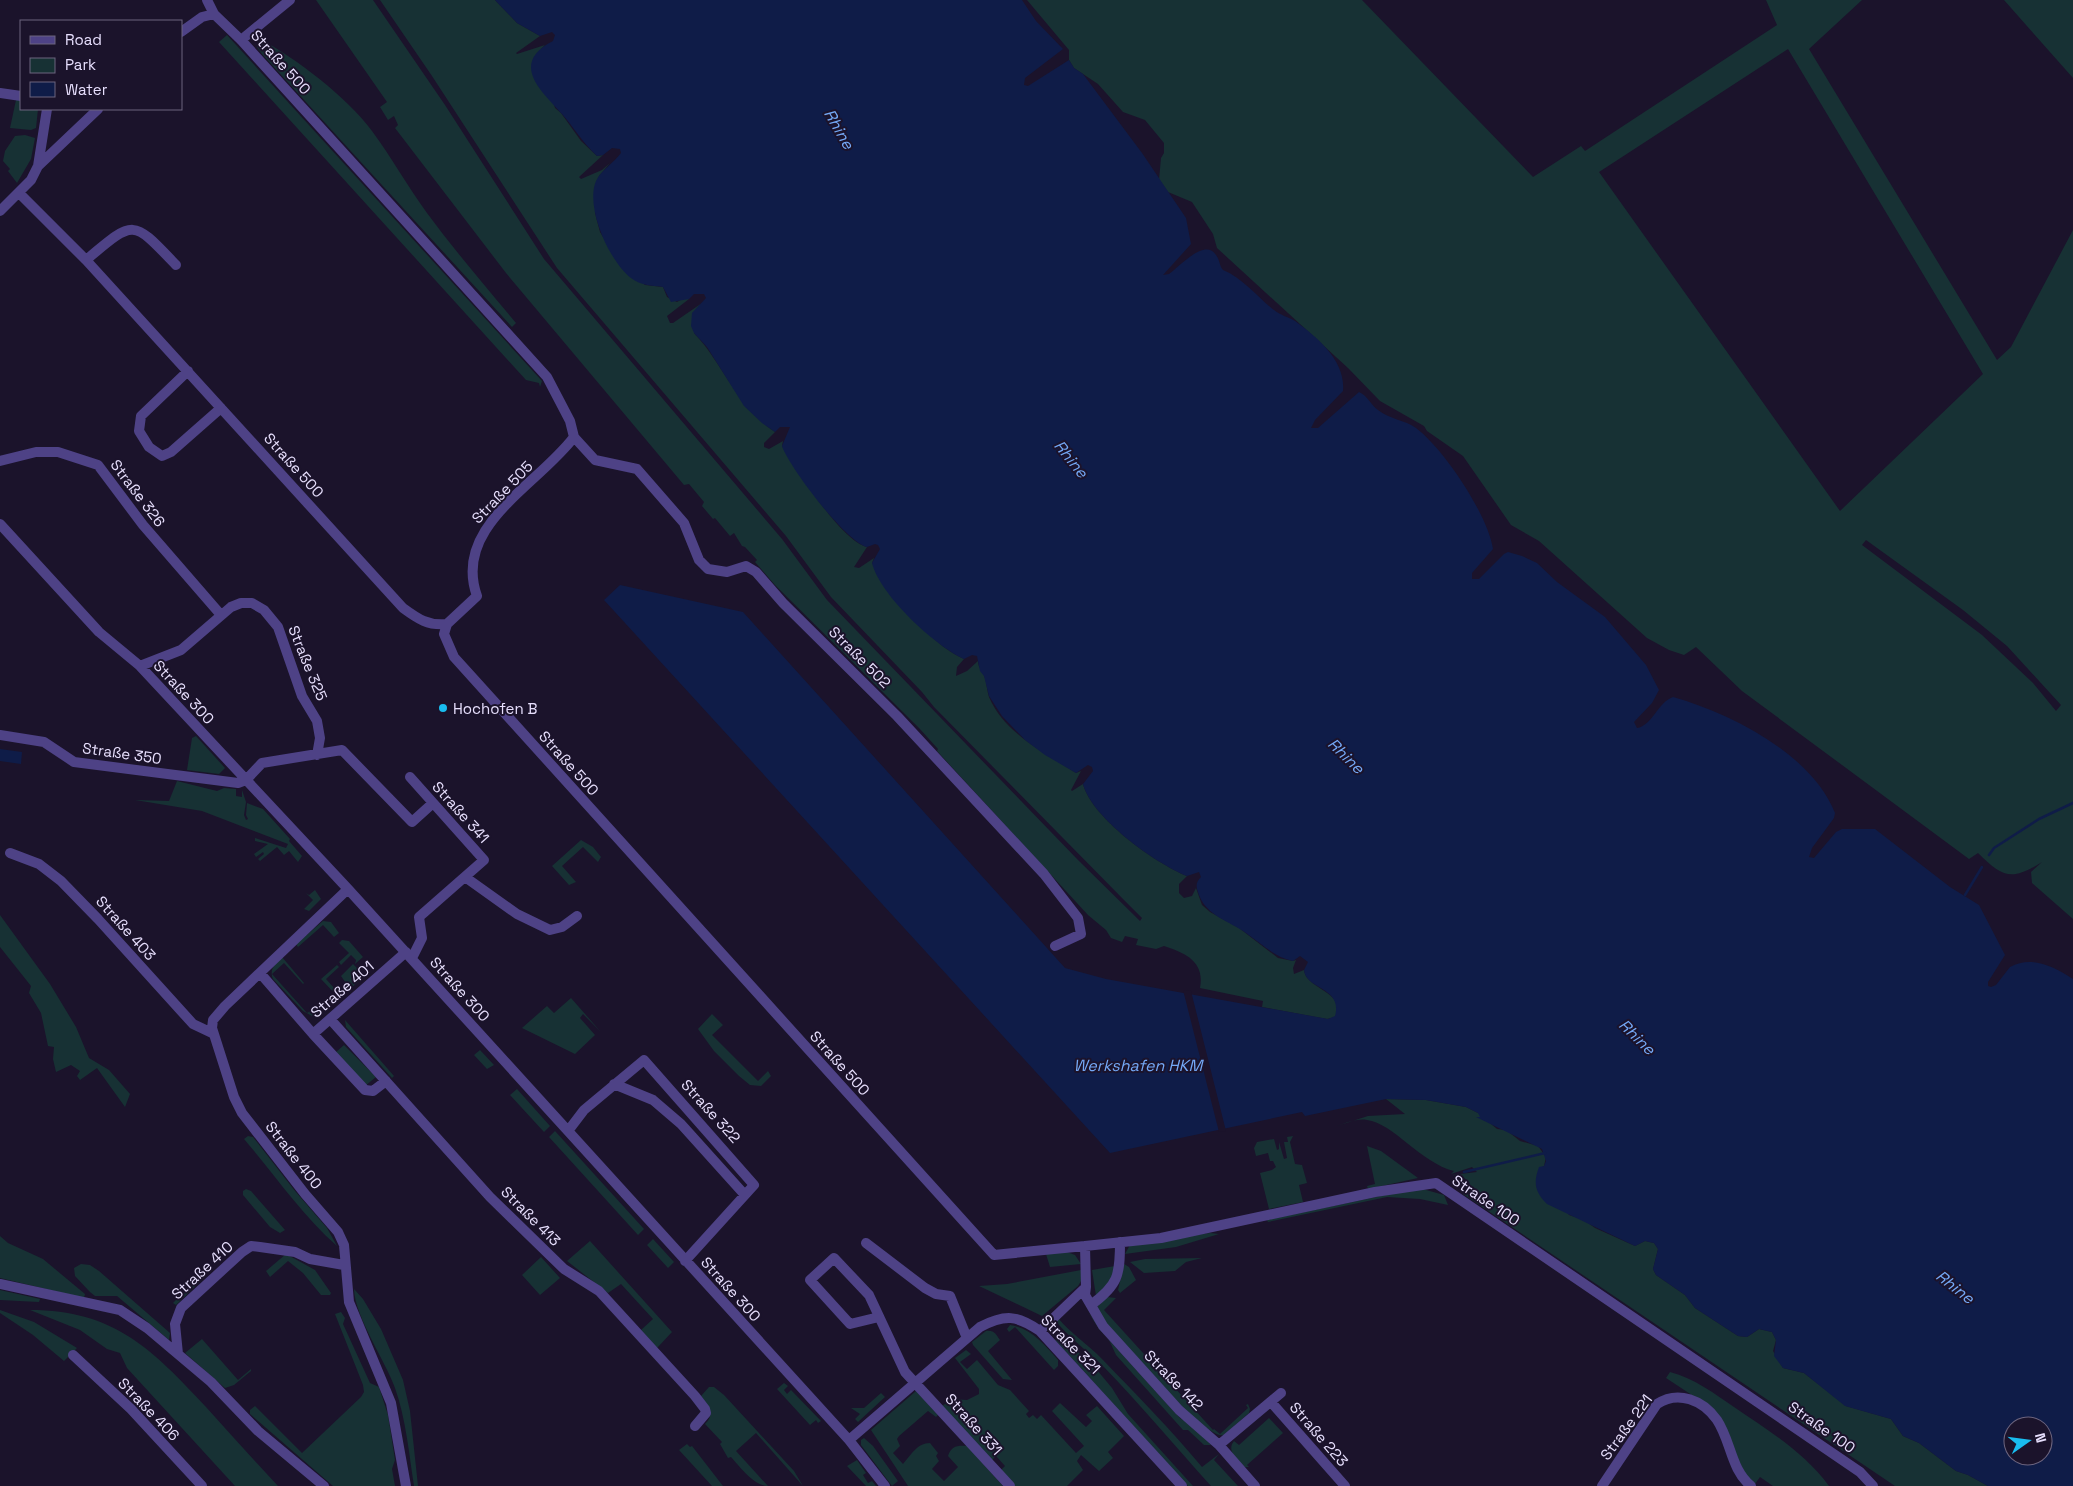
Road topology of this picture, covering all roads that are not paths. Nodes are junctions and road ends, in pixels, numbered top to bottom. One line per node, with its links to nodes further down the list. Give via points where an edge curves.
1 (207, 0): 3 (street)
2 (290, 0): 5 (street)
3 (214, 14): 4 (street, via 202,17); 5 (street, Straße 500)
4 (182, 31)
5 (242, 40): 17 (street, Straße 500, via 547,377 570,421)
6 (0, 93): 7 (street)
7 (20, 96)
8 (47, 110): 10 (street)
9 (97, 110): 10 (street)
10 (38, 166): 11 (street)
11 (19, 193): 12 (street); 13 (street, Straße 500)
12 (0, 210)
13 (86, 260): 14 (street, via 119,232 133,229 145,233); 15 (street, Straße 500)
14 (176, 265)
15 (188, 371): 16 (street, Straße 500); 16 (street, via 141,416 139,432 149,446 162,456 171,452)
16 (221, 408): 21 (street, Straße 500, via 403,608 420,621)
17 (574, 437): 21 (street, Straße 505, via 560,455 488,525 477,541 472,573 477,596); 32 (street, Straße 502, via 595,460 637,469 684,523 699,560 708,569 727,572 746,566 756,572 897,716 1044,874 1078,918 1081,934)
18 (0, 461): 20 (street, Straße 326, via 36,452 58,452 98,464 143,525)
19 (0, 524): 22 (street, Straße 300, via 99,632)
20 (221, 616): 22 (street, Straße 325, via 181,650); 24 (street, Straße 325, via 231,607 252,603 264,610 278,626 302,696 317,721 320,738)
21 (447, 624): 44 (street, Straße 500, via 444,634 454,657 994,1255)
22 (140, 666): 26 (street, Straße 300)
23 (0, 735): 26 (street, Straße 350, via 44,742 74,762 228,782)
24 (317, 755): 26 (street, via 262,764); 27 (street, via 342,750 412,822)
25 (410, 777): 27 (street, Straße 341)
26 (246, 780): 30 (street, Straße 300)
27 (432, 803): 29 (street, Straße 341, via 484,860)
28 (10, 853): 36 (street, Straße 403, via 39,864 60,881 193,1024)
29 (465, 876): 31 (street, via 517,914 550,930 562,927); 33 (street, Straße 341, via 419,917 422,938)
30 (348, 888): 33 (street, Straße 300); 34 (street)
31 (577, 916)
32 (1055, 946)
33 (409, 955): 35 (street, Straße 401); 40 (street, Straße 300)
34 (260, 973): 36 (street, via 218,1013); 37 (street, Straße 401)
35 (330, 1019): 37 (street, Straße 401); 38 (street, Straße 413)
36 (212, 1033): 46 (street, Straße 400, via 242,1113 338,1232 344,1245)
37 (313, 1034): 38 (street, via 365,1090 373,1091)
38 (386, 1081): 58 (street, Straße 413, via 490,1197 564,1269 599,1291 695,1396 706,1413)
39 (614, 1084): 40 (street, Straße 322, via 584,1110); 41 (street, via 653,1100 680,1124); 41 (street, Straße 322, via 644,1060 754,1185)
40 (568, 1131): 45 (street, Straße 300)
41 (744, 1194): 45 (street)
42 (1120, 1242): 44 (street, Straße 100); 49 (street, via 1115,1285); 71 (street, Straße 100, via 1161,1238 1375,1192 1436,1183 1764,1405 1860,1472)
43 (866, 1243): 52 (street, via 925,1288 950,1296)
44 (1085, 1246): 48 (street)
45 (685, 1261): 59 (street, Straße 300)
46 (344, 1265): 54 (street, Straße 410, via 310,1259 295,1252 251,1246 181,1308 175,1324); 63 (street, Straße 400, via 349,1302 391,1403)
47 (0, 1284): 54 (street, via 120,1310)
48 (1086, 1287): 49 (street, Straße 142, via 1085,1296); 51 (street)
49 (1091, 1305): 60 (street, Straße 142, via 1103,1326 1179,1410)
50 (879, 1316): 50 (street, via 850,1324 810,1280 834,1258 869,1295); 55 (street, via 905,1372)
51 (1040, 1331): 52 (street, Straße 321, via 1028,1322 1003,1317 980,1327); 66 (street, Straße 321)
52 (967, 1338): 55 (street, Straße 321)
53 (73, 1354): 61 (street, Straße 406)
54 (178, 1354): 62 (street, via 258,1430)
55 (916, 1382): 59 (street, Straße 321); 65 (street, Straße 331)
56 (1281, 1393): 57 (street)
57 (1271, 1402): 60 (street); 68 (street, Straße 223)
58 (695, 1426)
59 (849, 1440): 64 (street, Straße 300)
60 (1220, 1445): 67 (street, Straße 142)
61 (202, 1486)
62 (324, 1486)
63 (406, 1486)
64 (885, 1486)
65 (1010, 1486)
66 (1182, 1486)
67 (1254, 1486)
68 (1345, 1486)
69 (1602, 1486): 70 (street, Straße 221, via 1657,1404 1683,1396 1705,1408 1717,1420 1739,1472)
70 (1751, 1486)
71 (1873, 1486)

